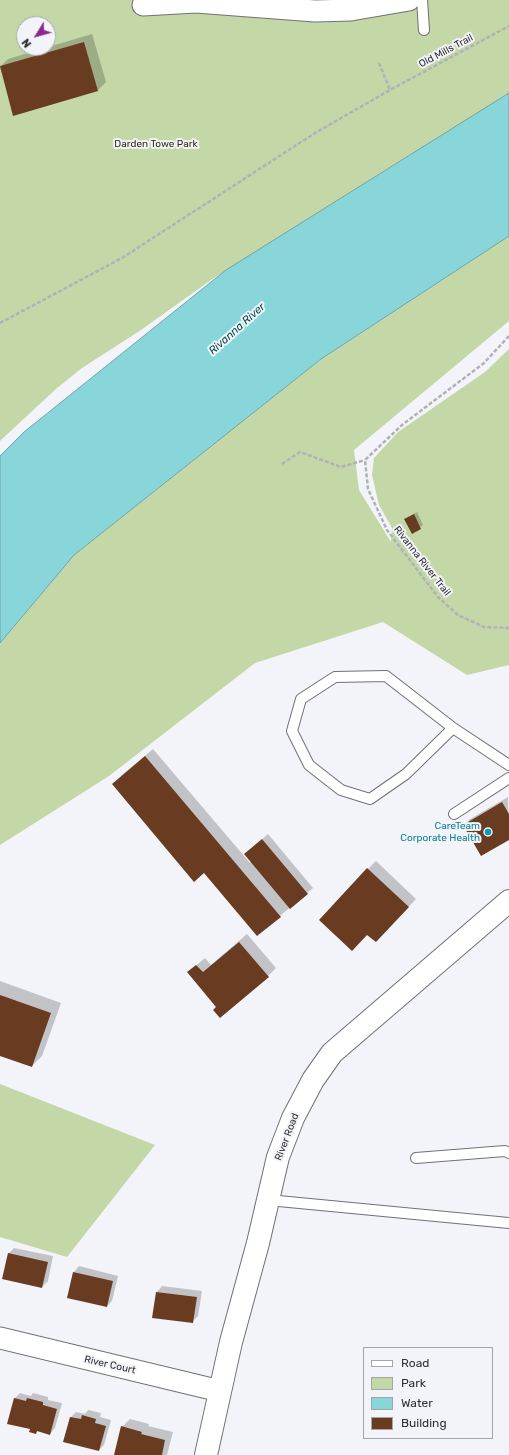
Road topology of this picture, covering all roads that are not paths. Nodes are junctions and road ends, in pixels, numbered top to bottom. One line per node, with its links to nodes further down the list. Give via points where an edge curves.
1 (409, 0): 3 (street, via 351,10 315,11 196,2)
2 (422, 0): 4 (lane)
3 (138, 2)
4 (424, 30)
5 (453, 728): 5 (lane, via 386,676 335,677 301,699 292,731 309,765 341,790 370,799 406,774); 6 (lane)
6 (509, 766)
7 (509, 778): 8 (lane)
8 (454, 814)
9 (509, 901): 12 (street, River Road, via 332,1052 313,1080 293,1118 278,1157)
10 (509, 1153): 11 (lane, via 505,1151)
11 (416, 1158)
12 (268, 1200): 13 (lane); 15 (street, River Road)
13 (509, 1223)
14 (0, 1338): 15 (street, River Court)
15 (220, 1391): 16 (street, River Road)
16 (206, 1455)

